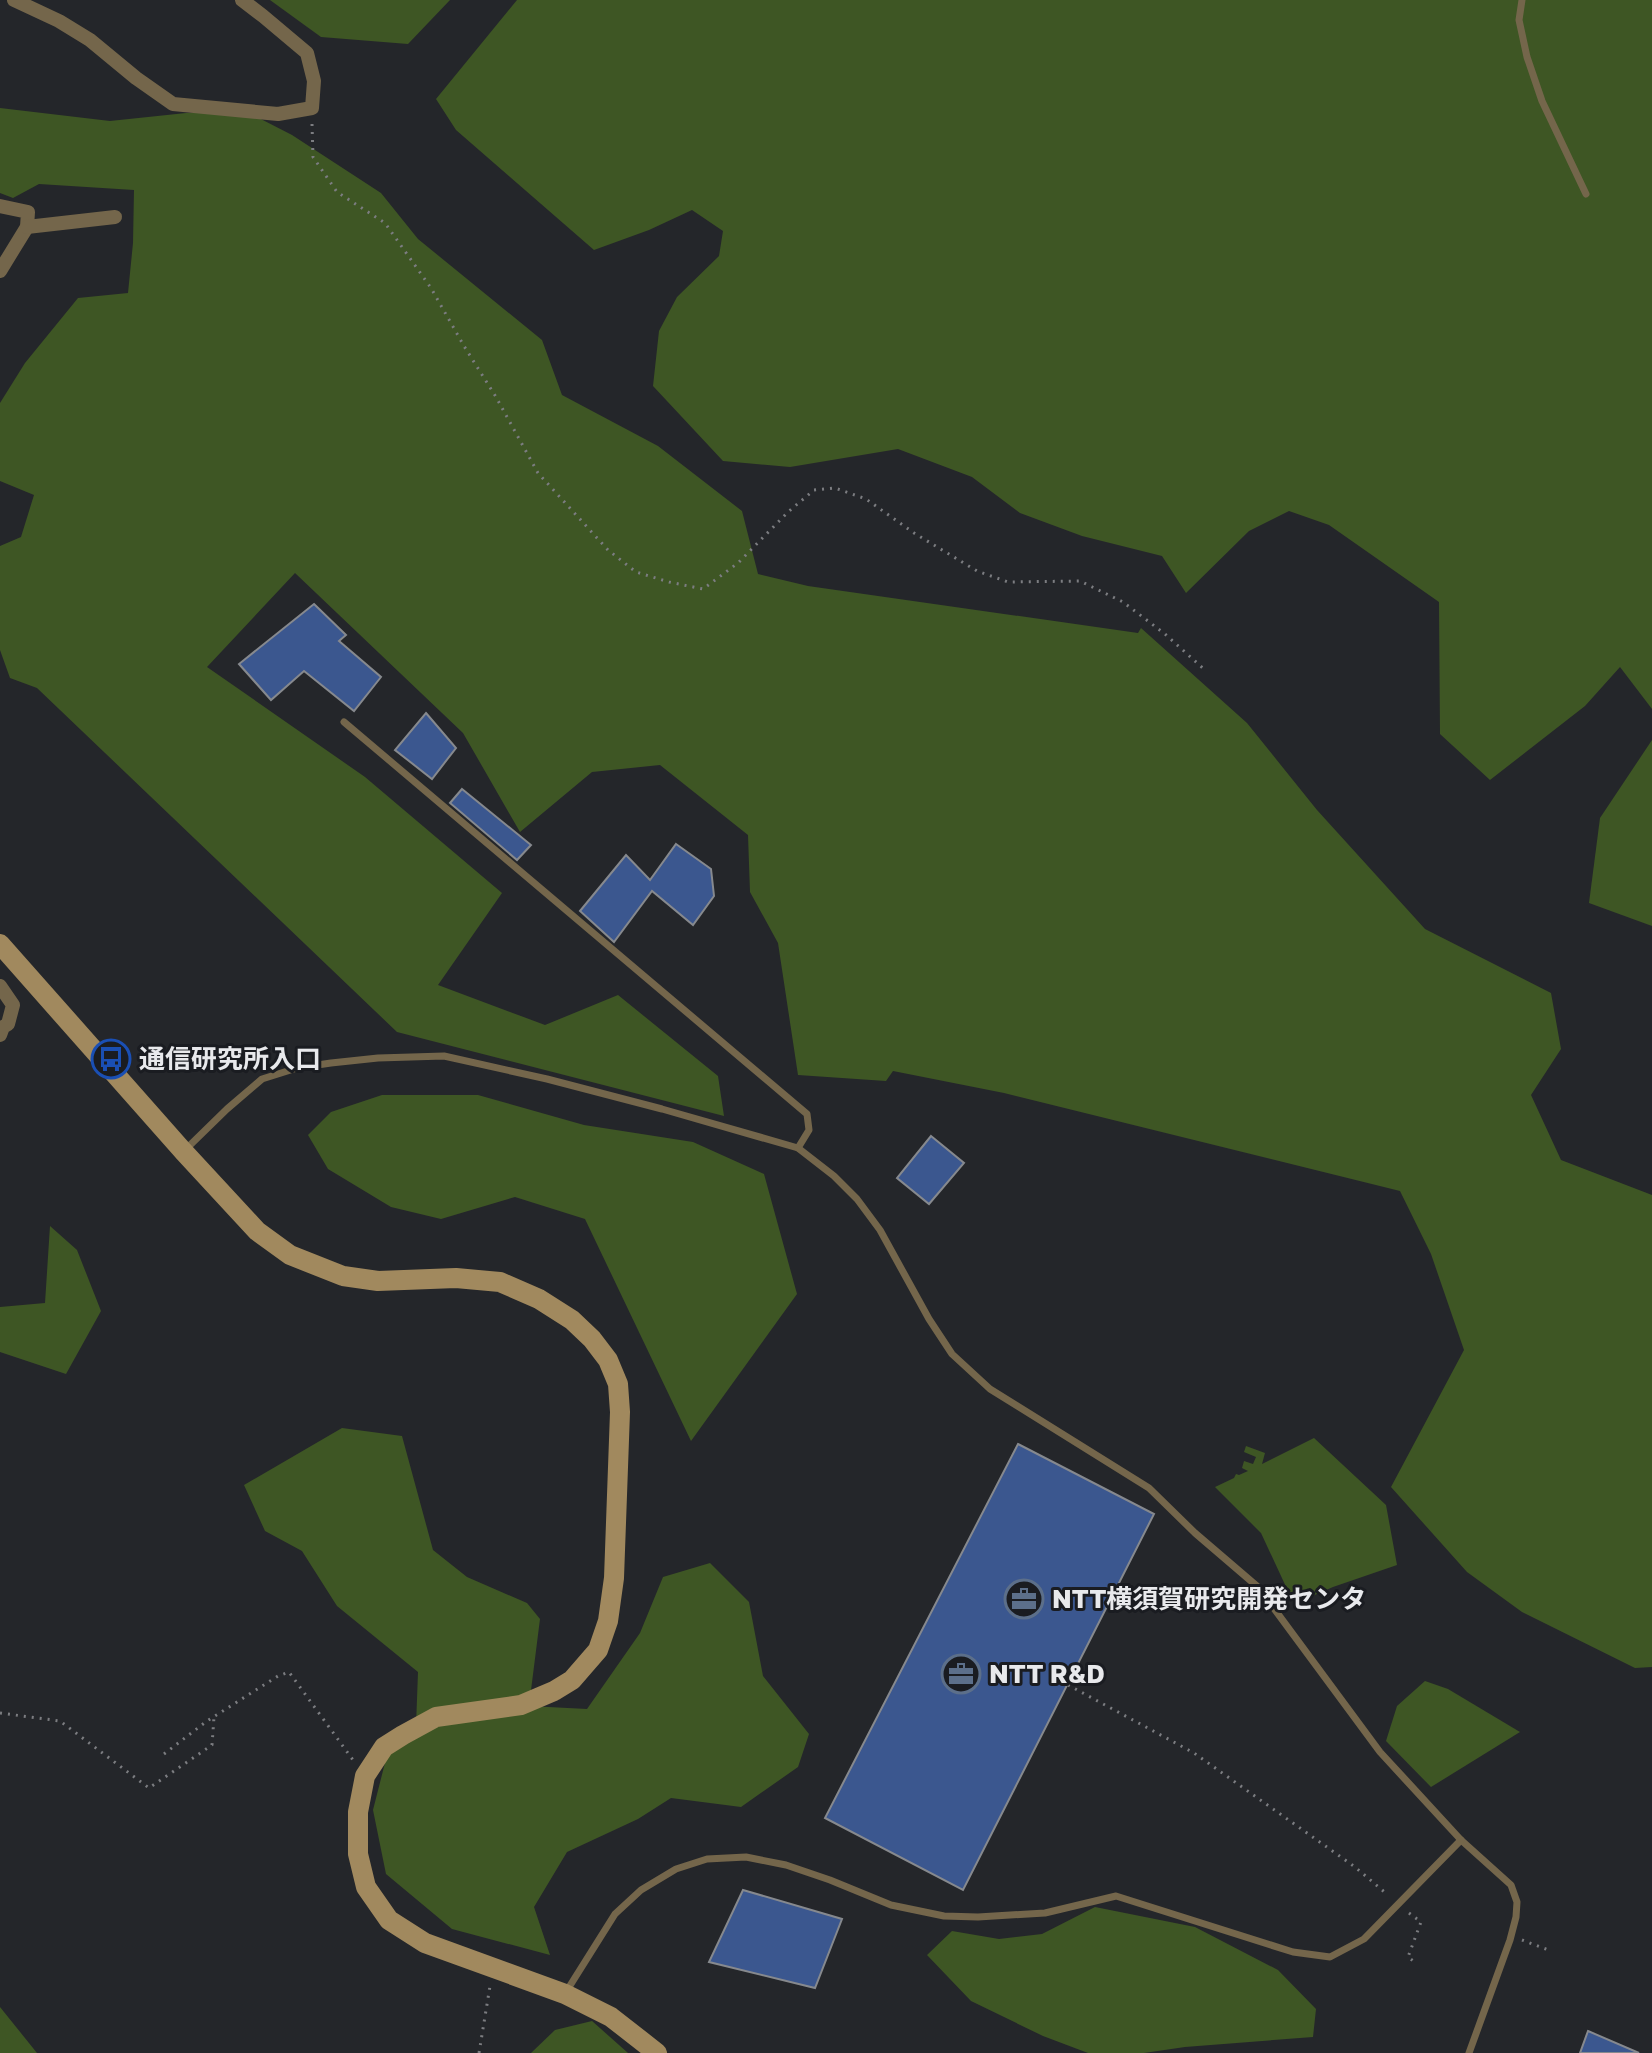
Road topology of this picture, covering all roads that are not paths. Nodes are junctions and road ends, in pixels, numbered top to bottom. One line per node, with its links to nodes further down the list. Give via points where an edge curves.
1 (14, 0): 2 (street, via 90,40 173,104 278,114 312,108 314,81 307,53)
2 (242, 0)
3 (1522, 0): 4 (lane, via 1519,20 1527,57)
4 (1586, 194)
5 (0, 206): 7 (street, via 28,212)
6 (115, 217): 7 (street)
7 (27, 227): 8 (street)
8 (0, 271)
9 (344, 722): 13 (lane, via 807,1114 809,1130)
10 (0, 944): 14 (street)
11 (0, 986): 12 (street, via 13,1005 8,1024)
12 (1, 1029)
13 (798, 1148): 14 (lane, via 444,1056 347,1061 262,1079); 15 (lane, via 834,1176 880,1230 952,1354 990,1389 1149,1488 1258,1587 1380,1752)
14 (183, 1151): 16 (street, via 257,1231 290,1255 343,1276 378,1281 500,1282 572,1320 608,1360 618,1384 620,1412 614,1578 598,1650 572,1680 543,1696 521,1705 436,1717 384,1747 365,1776 358,1812 358,1854 366,1887 389,1920 425,1943)
15 (1461, 1840): 16 (lane, via 1364,1939 1330,1957 1293,1952 1116,1896 1045,1913 944,1916 891,1905 786,1865 746,1857 707,1859 676,1869 615,1914); 18 (lane, via 1511,1885 1517,1902 1511,1937)
16 (565, 1994): 17 (street, via 611,2017)
17 (657, 2053)
18 (1469, 2053)

